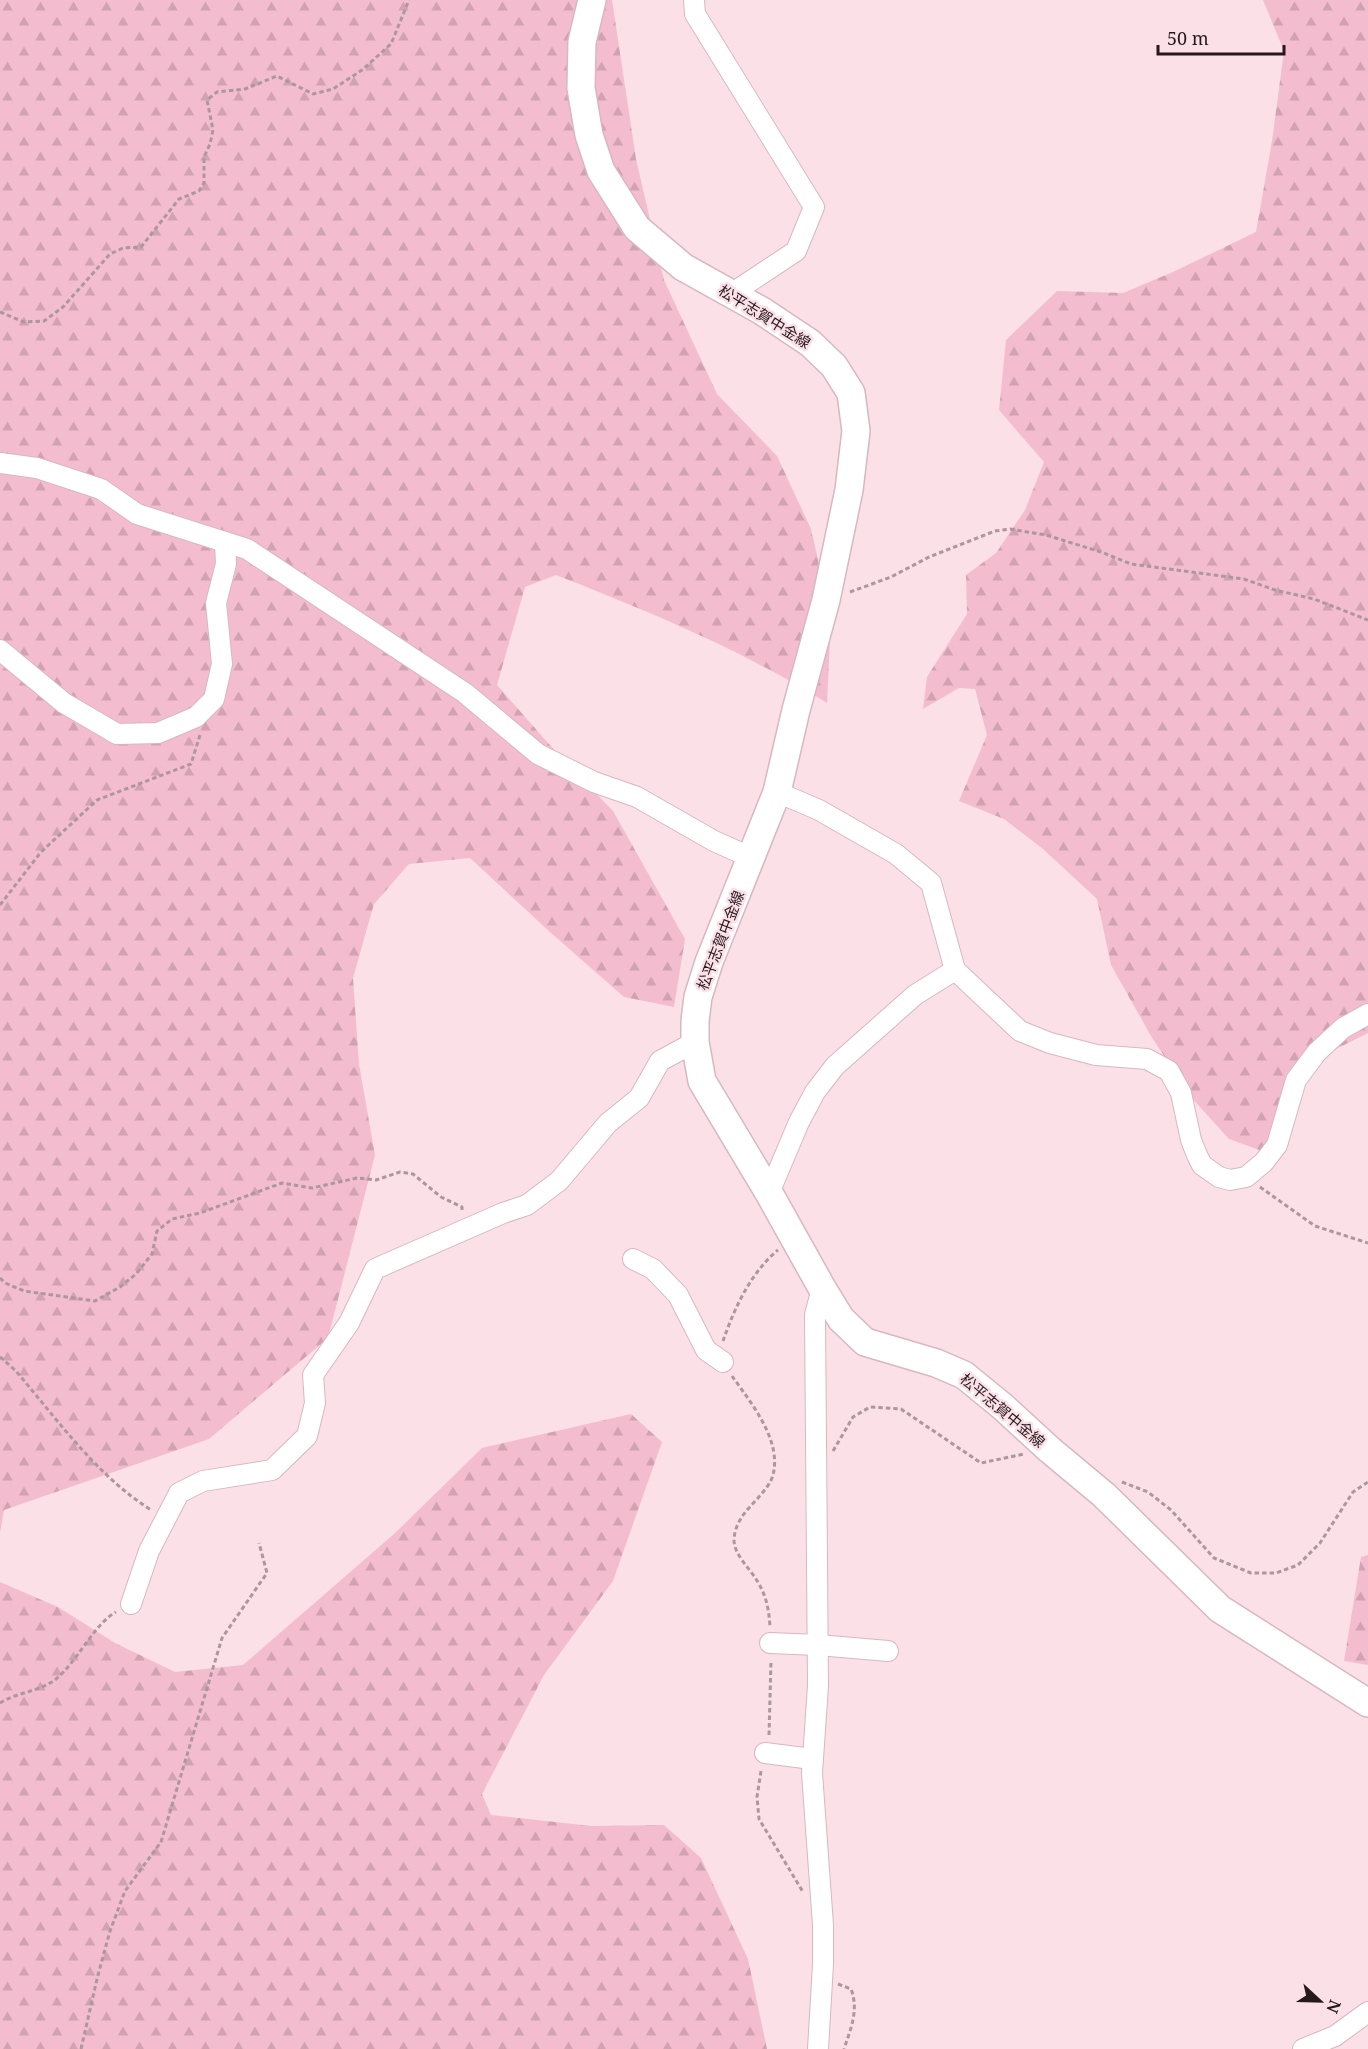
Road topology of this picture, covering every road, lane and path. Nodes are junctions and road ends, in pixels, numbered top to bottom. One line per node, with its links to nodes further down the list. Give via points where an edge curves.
1 (409, 0): 5 (path, via 391,44 333,89 313,94 277,76 244,89 217,92 207,100 213,130 204,157 204,183 199,191 179,199 141,247 110,254 63,307 44,321 24,322)
2 (592, 0): 4 (main road, 松平志賀中金線, via 582,42 581,88 589,135 602,171 637,228 682,267)
3 (694, 0): 4 (street, via 696,14 814,207 796,251)
4 (731, 294): 8 (main road, 松平志賀中金線, via 810,343 834,366 851,393 856,431 849,490)
5 (0, 312)
6 (0, 464): 7 (street, via 37,468 101,489 137,514)
7 (225, 542): 11 (street, via 226,564 216,603 222,664 214,699); 13 (street, via 247,549 465,693 538,754 594,782 637,797)
8 (826, 600): 9 (path, via 891,577 995,531 1010,529 1047,535 1131,564 1244,579); 12 (main road, 松平志賀中金線)
9 (1368, 620)
10 (0, 650): 11 (street, via 64,703 117,734 158,734)
11 (196, 717): 14 (path, via 200,734 191,764 97,800 41,852)
12 (777, 792): 13 (main road, 松平志賀中金線); 15 (street, via 819,810 896,854 931,883)
13 (752, 858): 17 (main road, 松平志賀中金線, via 698,997)
14 (0, 906)
15 (955, 970): 18 (street, via 1020,1031 1096,1055 1147,1059 1169,1071 1181,1093 1191,1140 1202,1165 1230,1180); 19 (street, via 915,995 835,1066 799,1122)
16 (1368, 1014): 18 (street, via 1343,1028 1317,1052 1296,1080 1277,1145)
17 (695, 1042): 19 (main road, 松平志賀中金線, via 702,1081); 20 (street, via 660,1061 639,1098 608,1123 559,1181 527,1205)
18 (1246, 1177): 22 (path, via 1315,1226)
19 (769, 1193): 21 (main road, 松平志賀中金線)
20 (465, 1230): 24 (path, via 462,1206 441,1197 413,1174 400,1172 376,1180 357,1178 312,1188 282,1183 200,1213 172,1219 157,1231 152,1254 136,1274 95,1301 24,1291); 28 (street, via 375,1269 349,1323 313,1375 315,1403 307,1436 272,1470 203,1481 179,1493)
21 (795, 1239): 25 (main road, 松平志賀中金線); 27 (path, via 776,1252 749,1284 719,1351)
22 (1368, 1243)
23 (633, 1259): 27 (street, via 653,1269 678,1295 706,1350)
24 (0, 1278)
25 (822, 1288): 32 (street, via 815,1315); 35 (main road, 松平志賀中金線, via 841,1319 865,1342 964,1375 1104,1495 1220,1609)
26 (0, 1358): 28 (path, via 128,1495)
27 (723, 1362): 31 (path, via 768,1434 775,1458 773,1477 738,1521 734,1542 764,1594)
28 (167, 1515): 30 (street)
29 (259, 1543): 41 (path, via 267,1573 222,1638 161,1842 125,1891 110,1931)
30 (130, 1604): 34 (path, via 106,1618 56,1679)
31 (770, 1643): 32 (street); 36 (path, via 770,1728)
32 (818, 1645): 33 (street); 37 (street)
33 (888, 1651)
34 (0, 1703)
35 (1368, 1703)
36 (765, 1753): 37 (street); 38 (path, via 757,1797 759,1819)
37 (812, 1759): 39 (street)
38 (804, 1895)
39 (823, 1978): 42 (street); 43 (path, via 851,1989 856,2001)
40 (1368, 2012): 44 (street, via 1335,2036)
41 (81, 2049)
42 (818, 2049)
43 (844, 2049)
44 (1302, 2049)

